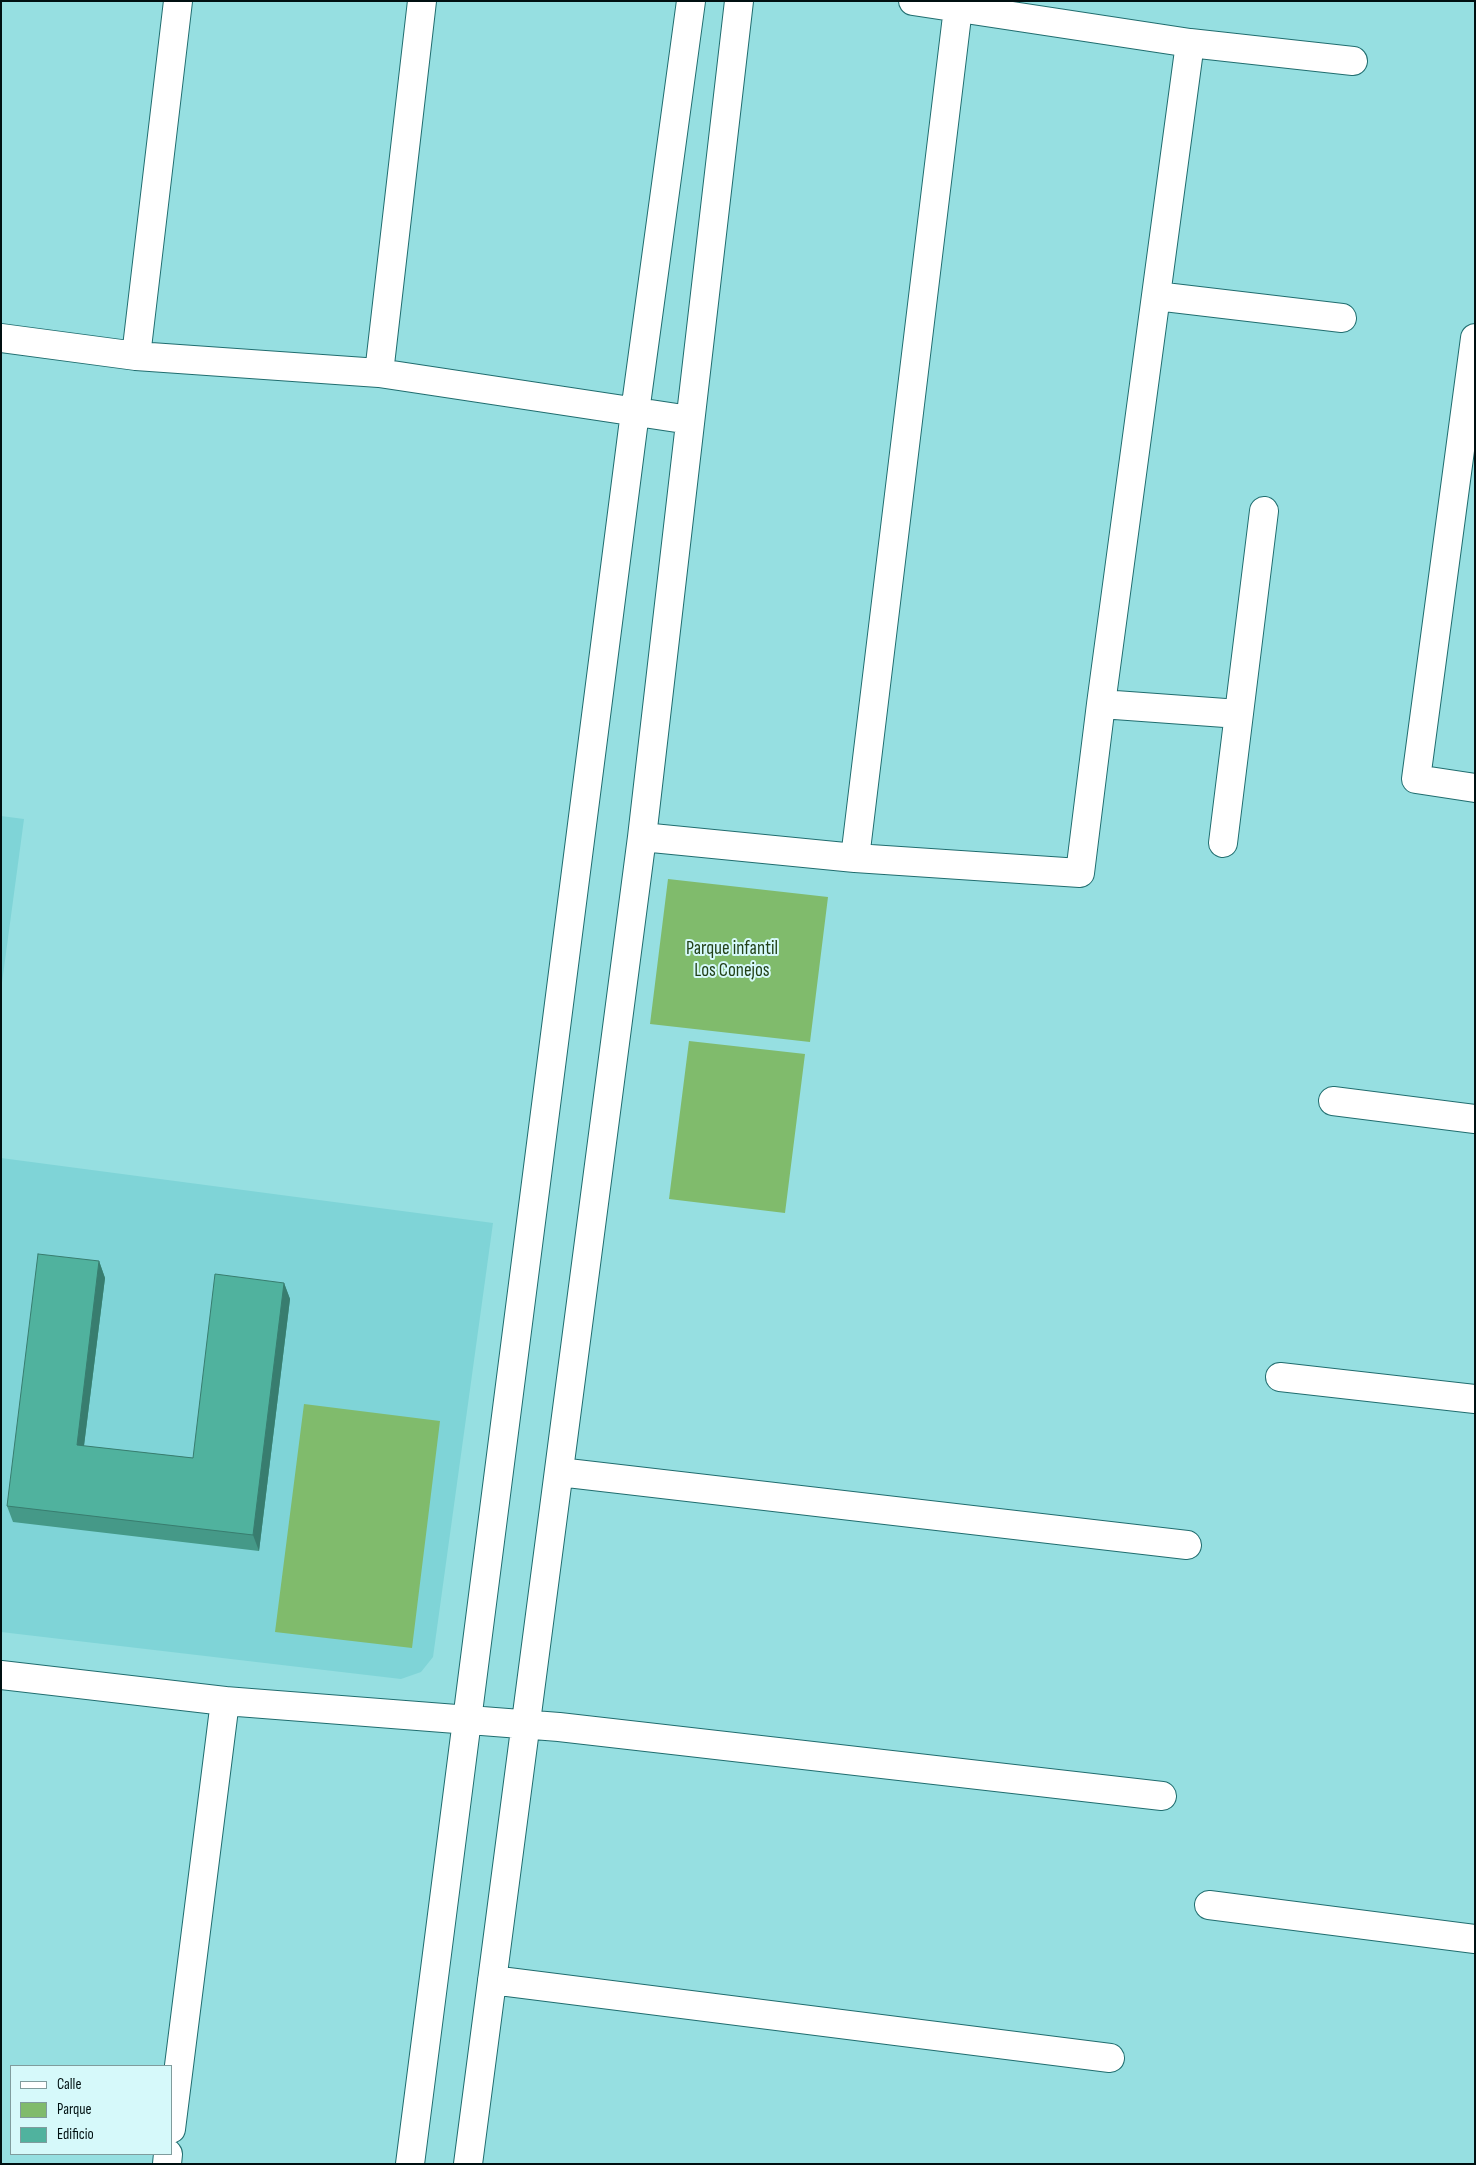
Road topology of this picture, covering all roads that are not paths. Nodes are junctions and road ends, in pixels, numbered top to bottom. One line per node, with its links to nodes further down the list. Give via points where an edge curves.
1 (178, 1): 13 (street)
2 (422, 1): 14 (street)
3 (691, 1): 15 (street)
4 (739, 1): 16 (street)
5 (913, 1): 6 (street)
6 (958, 8): 7 (street); 23 (street)
7 (1190, 43): 8 (street); 9 (street)
8 (1353, 62)
9 (1156, 296): 10 (street); 18 (street)
10 (1342, 318)
11 (1, 338): 13 (street)
12 (1475, 338): 20 (street, via 1416,779)
13 (136, 356): 14 (street)
14 (379, 373): 15 (street)
15 (635, 412): 16 (street); 32 (street)
16 (690, 420): 21 (street)
17 (1264, 511): 19 (street)
18 (1101, 704): 19 (street); 23 (street, via 1080,873)
19 (1239, 714): 22 (street)
20 (1475, 788)
21 (642, 837): 23 (street); 28 (street)
22 (1223, 843)
23 (855, 858)
24 (1334, 1101): 25 (street)
25 (1475, 1119)
26 (1280, 1376): 27 (street)
27 (1475, 1399)
28 (558, 1472): 29 (street); 33 (street)
29 (1187, 1545)
30 (1, 1675): 31 (street)
31 (225, 1701): 32 (street); 39 (street)
32 (468, 1720): 33 (street); 40 (street)
33 (526, 1724): 34 (street); 37 (street)
34 (1162, 1796)
35 (1209, 1905): 36 (street)
36 (1475, 1939)
37 (492, 1980): 38 (street); 41 (street)
38 (1110, 2058)
39 (172, 2121)
40 (410, 2164)
41 (468, 2164)

